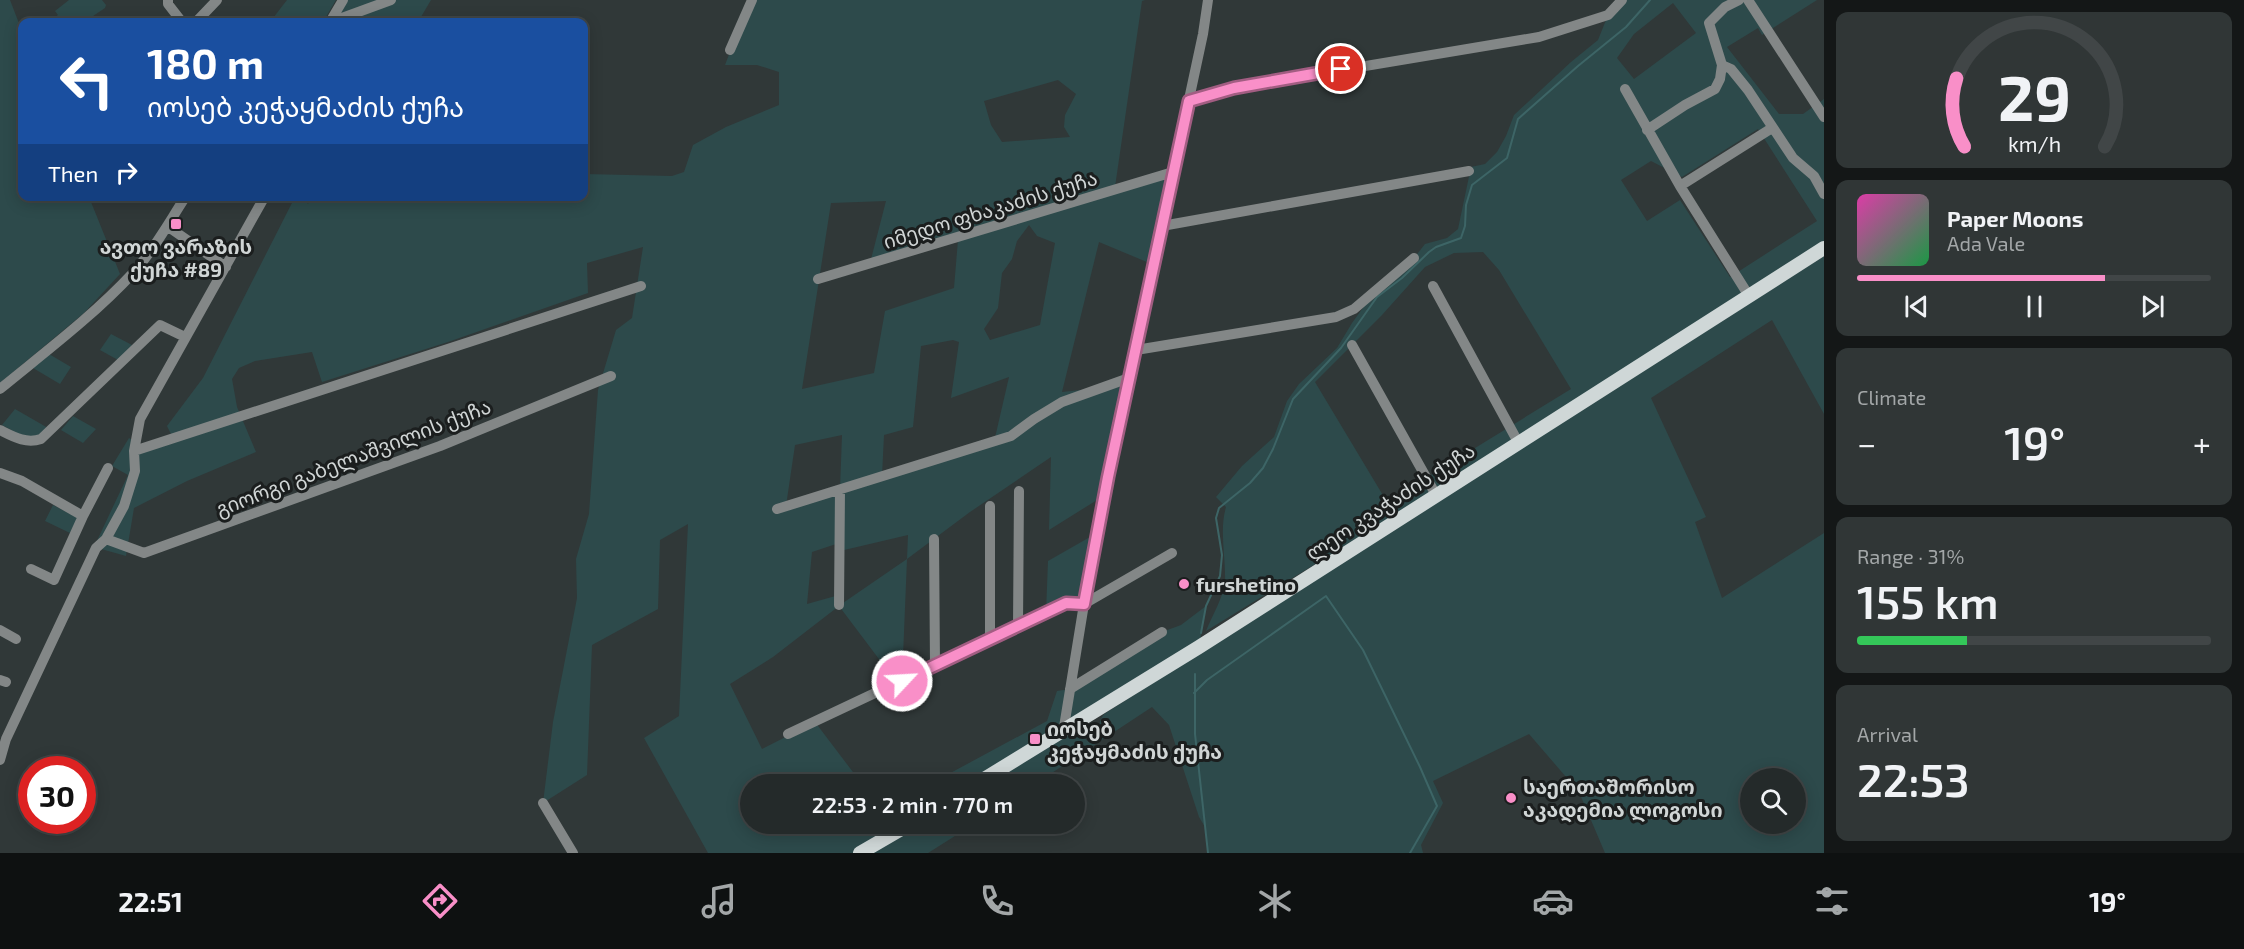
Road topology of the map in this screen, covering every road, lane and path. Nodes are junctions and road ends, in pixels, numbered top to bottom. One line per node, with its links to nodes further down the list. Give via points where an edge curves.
1 (168, 0): 10 (street)
2 (217, 0): 11 (street)
3 (343, 0): 12 (street)
4 (391, 0): 13 (street)
5 (752, 0): 14 (street)
6 (1208, 0): 17 (street)
7 (1622, 0): 17 (street, via 1608,15 1539,37 1246,86)
8 (1739, 0): 15 (street, via 1709,23)
9 (1748, 0): 18 (street)
10 (179, 18)
11 (200, 18)
12 (332, 18)
13 (341, 18)
14 (730, 51)
15 (1722, 65): 19 (street, via 1731,69 1748,90); 20 (street, via 1715,89)
16 (1624, 89): 20 (street)
17 (1189, 101): 22 (street)
18 (1824, 117)
19 (1772, 128): 23 (street); 24 (street, via 1793,158 1814,176)
20 (1647, 130): 23 (street)
21 (1469, 171): 28 (street)
22 (1173, 172): 28 (street); 32 (street, იმედო ფხაკაძის ქუჩა)
23 (1680, 186): 35 (street)
24 (1824, 194)
25 (183, 201): 27 (street)
26 (262, 201): 31 (street)
27 (167, 226): 31 (street); 41 (street, via 133,272 107,298)
28 (1162, 226): 38 (street)
29 (1824, 248): 35 (main road, ლეო კვაჭაძის ქუჩა)
30 (1414, 258): 38 (street, via 1354,309 1336,317)
31 (226, 267): 36 (street)
32 (818, 279)
33 (641, 286): 44 (street)
34 (1433, 286): 43 (street)
35 (1749, 296): 43 (main road, ლეო კვაჭაძის ქუჩა)
36 (185, 337): 42 (street, via 160,325 41,439 21,440); 44 (street, via 140,419)
37 (1352, 345): 49 (street)
38 (1136, 350): 40 (street)
39 (611, 376): 53 (street, გიორგი გაბელაშვილის ქუჩა, via 440,446 144,553)
40 (1129, 378): 47 (street, via 1062,402 1011,436); 57 (street)
41 (0, 389)
42 (0, 430)
43 (1518, 442): 49 (main road, ლეო კვაჭაძის ქუჩა)
44 (134, 451): 53 (street, via 135,471)
45 (108, 468): 52 (street)
46 (0, 473): 52 (street, via 22,481)
47 (840, 490): 51 (street); 58 (street)
48 (1019, 491): 59 (street)
49 (1436, 495): 66 (main road, ლეო კვაჭაძის ქუჩა)
50 (990, 506): 63 (street)
51 (777, 509)
52 (83, 516): 56 (street, via 54,580)
53 (106, 539): 68 (street, via 96,548 69,602)
54 (934, 539): 64 (street)
55 (1172, 554): 57 (street)
56 (31, 569)
57 (1084, 604): 59 (street, via 1066,603); 65 (street)
58 (839, 605)
59 (1018, 626): 63 (street)
60 (0, 630): 62 (street)
61 (1162, 632): 65 (street)
62 (16, 639)
63 (990, 640): 64 (street)
64 (935, 665): 67 (street)
65 (1070, 689): 66 (street)
66 (1063, 732): 69 (main road, ლეო კვაჭაძის ქუჩა)
67 (788, 734)
68 (0, 760)
69 (993, 774)
70 (543, 803): 72 (street)
71 (893, 834): 73 (main road)
72 (573, 853)
73 (860, 853)

